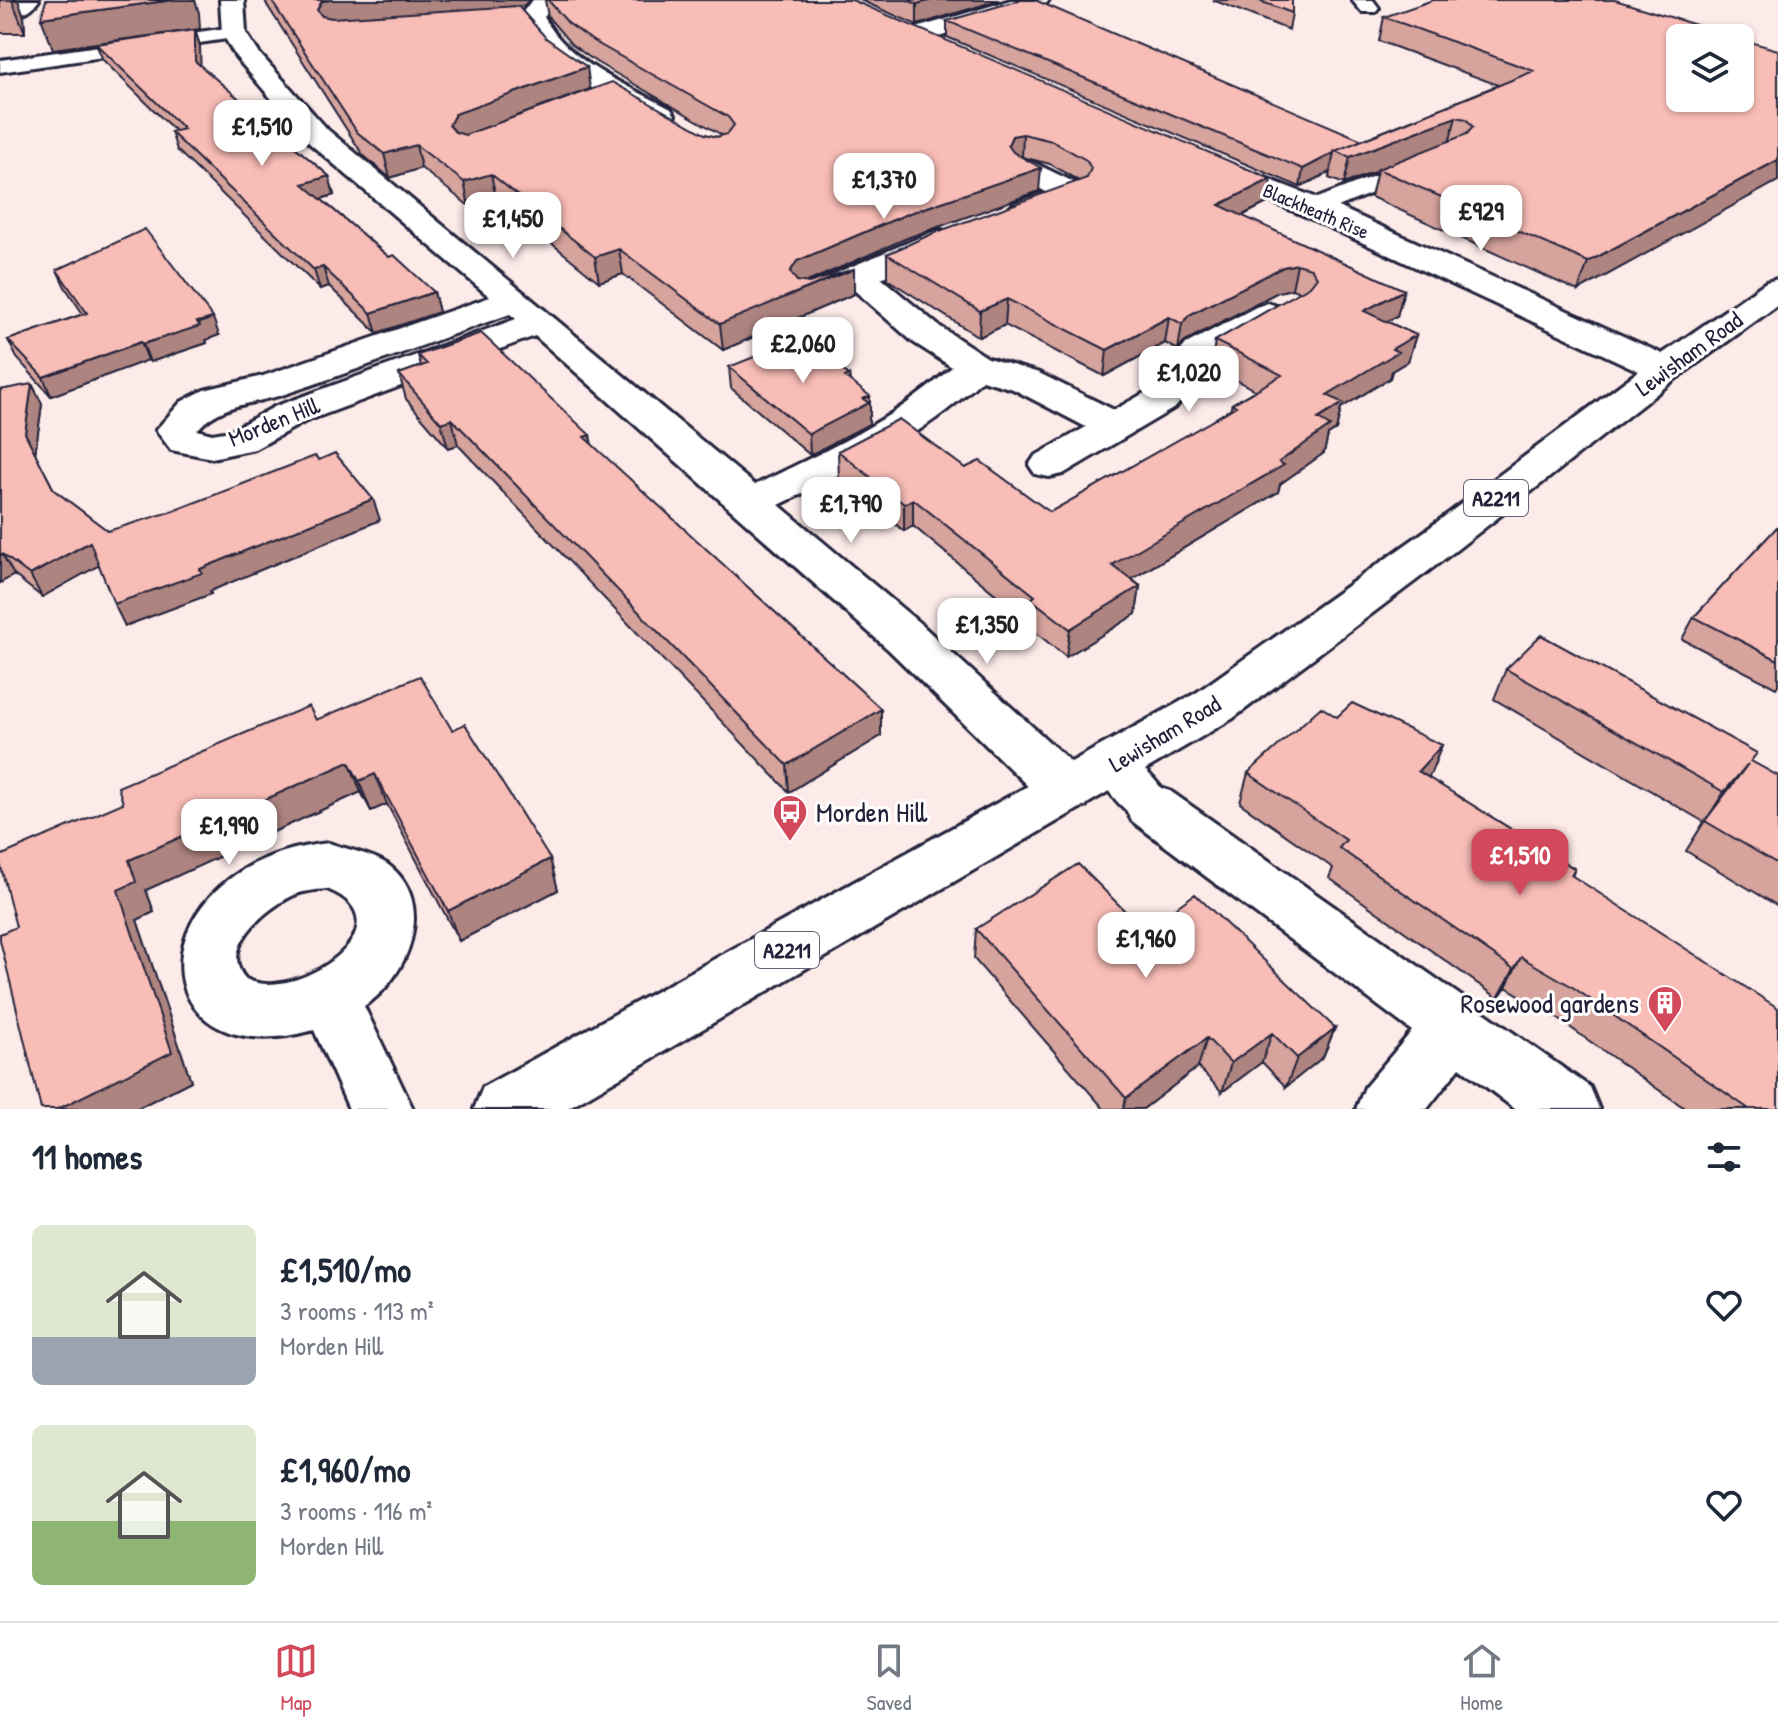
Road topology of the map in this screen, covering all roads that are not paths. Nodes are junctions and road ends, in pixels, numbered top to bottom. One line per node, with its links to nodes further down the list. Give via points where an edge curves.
1 (1037, 0): 5 (street, via 904,31)
2 (539, 8): 4 (street); 7 (street, via 546,42)
3 (233, 17): 6 (lane); 18 (street, via 249,57 318,136)
4 (500, 17)
5 (951, 51)
6 (0, 66)
7 (620, 90): 8 (street); 9 (street)
8 (580, 103)
9 (681, 127)
10 (1188, 156): 13 (street, Blackheath Rise)
11 (1435, 159): 13 (lane)
12 (1024, 167): 14 (street, via 1071,193)
13 (1314, 208): 20 (street, Blackheath Rise)
14 (858, 276): 16 (street); 19 (street, via 926,334)
15 (1778, 289): 20 (street, Lewisham Road / A2211)
16 (811, 296)
17 (1291, 302): 21 (street, via 1199,352 1162,399)
18 (528, 311): 18 (street, Morden Hill, via 290,414 241,441 212,446 185,442 176,430 188,413 210,399 269,387); 23 (street)
19 (975, 366): 21 (street, via 1026,381); 23 (street, via 892,433)
20 (1665, 369): 24 (street, Lewisham Road / A2211)
21 (1115, 427): 22 (street)
22 (1049, 465)
23 (751, 503): 24 (street, via 906,638)
24 (1110, 787): 26 (street); 28 (street, Lewisham Road / A2211)
25 (330, 998): 27 (street)
26 (1455, 1025): 29 (street); 30 (street)
27 (381, 1109)
28 (506, 1109)
29 (1388, 1109)
30 (1567, 1109)

